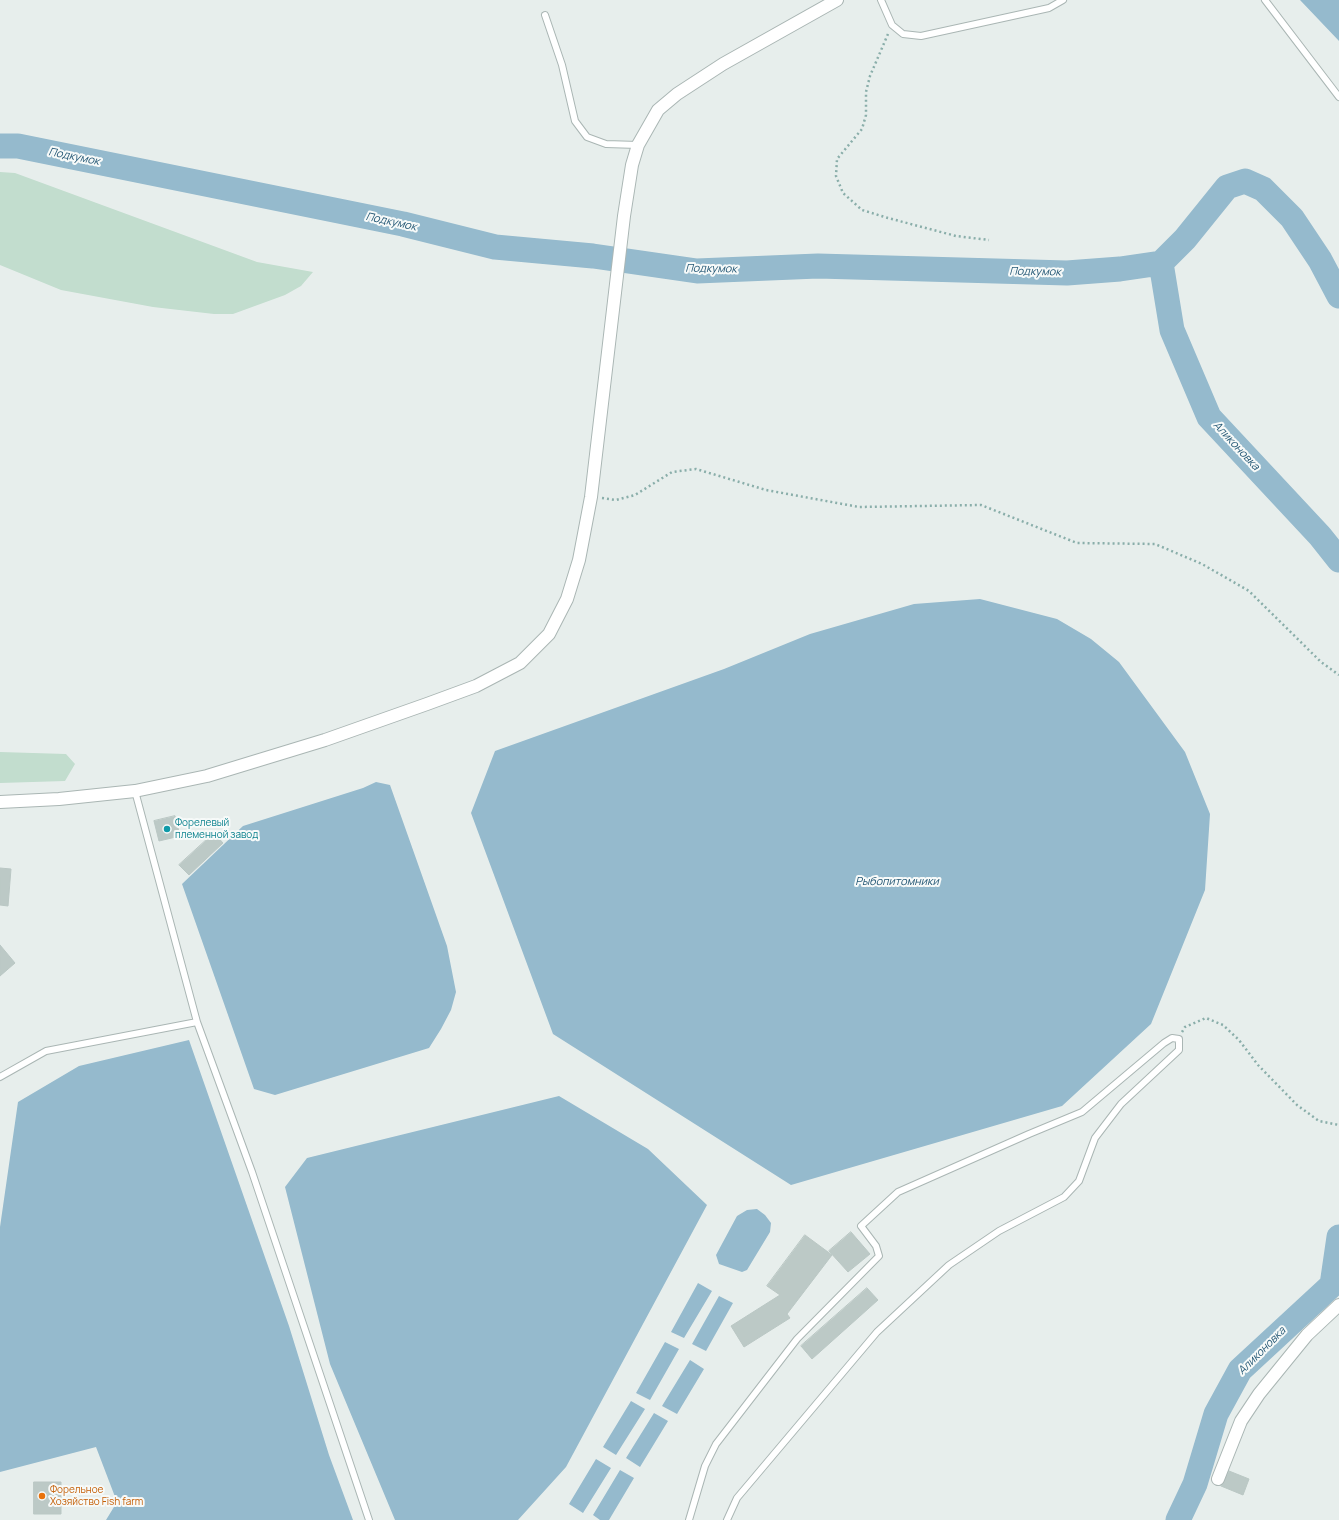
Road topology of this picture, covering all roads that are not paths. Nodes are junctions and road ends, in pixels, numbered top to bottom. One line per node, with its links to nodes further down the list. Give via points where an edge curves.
1 (837, 0): 7 (street, via 723,64 678,94 658,110)
2 (881, 0): 3 (lane, via 892,25 903,34 921,36 1049,8)
3 (1063, 0)
4 (1265, 0): 6 (lane)
5 (545, 15): 7 (lane, via 562,66 575,121 587,137 606,144)
6 (1339, 97)
7 (638, 145): 8 (street, via 632,165 624,216 591,497 579,560 567,599 549,634 520,663 476,686 325,740 207,776)
8 (135, 791): 9 (street); 10 (lane)
9 (0, 802)
10 (198, 1022): 11 (lane, via 46,1050); 14 (lane, via 252,1172)
11 (0, 1077)
12 (1339, 1305): 13 (street, via 1307,1335 1259,1394 1241,1421)
13 (1218, 1479)
14 (369, 1520)
15 (689, 1520): 16 (lane, via 705,1466 716,1444 797,1339 879,1256 876,1246 861,1226 898,1192 1082,1112 1168,1040 1179,1039 1179,1050 1121,1104 1095,1138 1079,1181 1064,1197 999,1231 949,1265 877,1332 737,1498)
16 (727, 1520)

